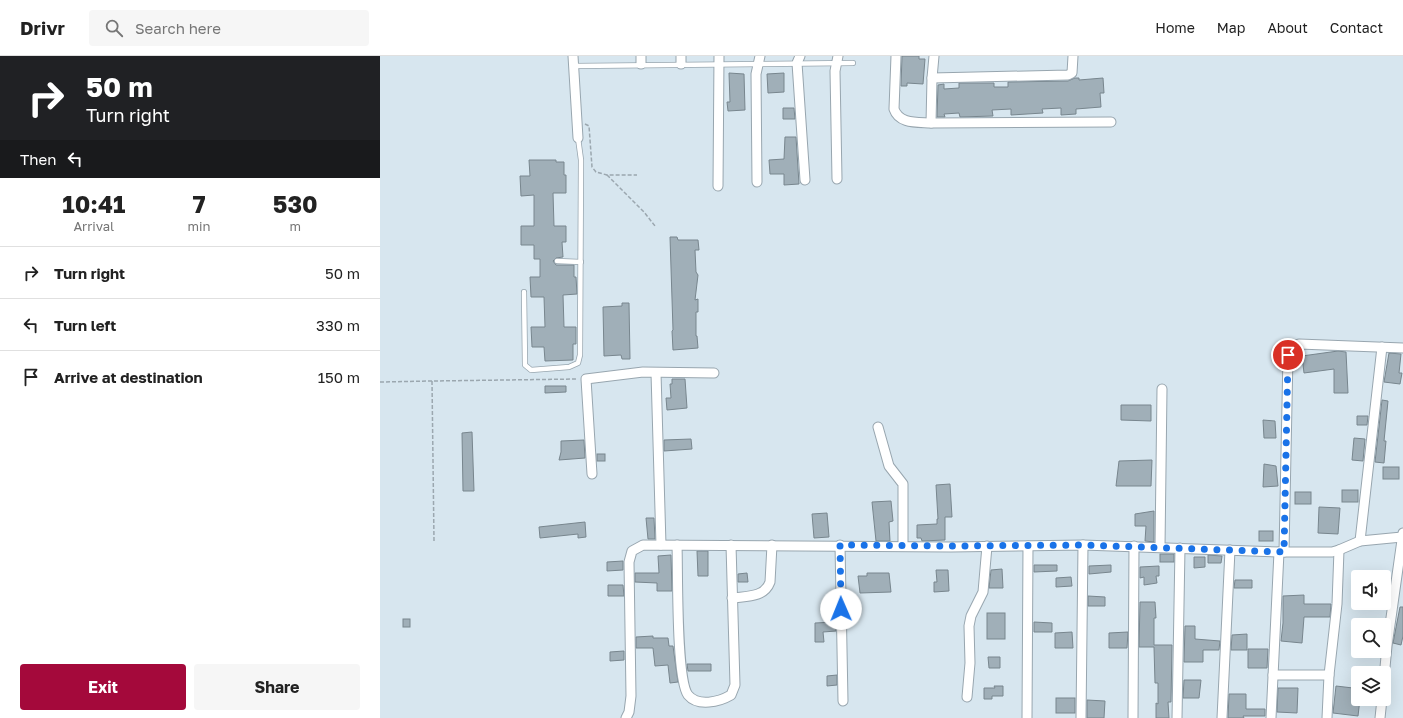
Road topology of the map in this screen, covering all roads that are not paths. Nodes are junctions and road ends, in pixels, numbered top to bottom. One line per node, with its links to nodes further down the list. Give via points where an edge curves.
1 (573, 56): 12 (street)
2 (896, 56): 15 (street, via 896,114 904,120)
3 (934, 56): 13 (street)
4 (1073, 56): 13 (street, via 1072,73 1068,75)
5 (837, 59): 10 (lane); 11 (lane); 17 (street)
6 (641, 60): 7 (lane); 12 (lane)
7 (681, 60): 8 (lane)
8 (719, 60): 9 (lane); 20 (street)
9 (759, 60): 10 (lane); 19 (street, via 756,74)
10 (798, 60): 18 (street)
11 (853, 63)
12 (574, 66): 16 (street)
13 (932, 78): 15 (street)
14 (1111, 122): 15 (street)
15 (931, 124)
16 (578, 138): 22 (lane)
17 (837, 179)
18 (805, 180)
19 (757, 182)
20 (718, 186)
21 (556, 261): 22 (lane)
22 (580, 262): 23 (lane, via 578,364 569,368 530,370 525,365)
23 (524, 292)
24 (1382, 348): 25 (street); 33 (street); 48 (street, via 1299,344 1290,349)
25 (1403, 348)
26 (656, 373): 27 (street); 30 (street, via 643,372 586,380); 34 (street)
27 (714, 373)
28 (1162, 389): 44 (street)
29 (878, 427): 40 (street, via 889,466 903,484)
30 (592, 474)
31 (1403, 533): 32 (street)
32 (1402, 537): 33 (street); 50 (street)
33 (1360, 541): 47 (street)
34 (661, 545): 35 (street); 56 (street, via 643,545 636,548 632,551 629,562 631,705)
35 (677, 545): 36 (street); 49 (street, via 680,659 685,690 695,700 720,701 733,691 735,685)
36 (731, 545): 37 (street); 49 (street)
37 (772, 545): 38 (street); 49 (street, via 768,587 761,594)
38 (840, 545): 40 (street); 54 (street)
39 (1083, 545): 42 (street); 43 (street); 58 (street)
40 (903, 546): 41 (street)
41 (987, 546): 42 (street); 53 (street, via 983,592 969,626 970,663)
42 (1028, 546): 57 (street)
43 (1134, 546): 44 (street); 59 (street)
44 (1160, 547): 45 (street)
45 (1180, 548): 46 (street); 60 (street)
46 (1230, 550): 48 (street); 61 (street)
47 (1339, 550): 48 (street); 52 (street, via 1337,604)
48 (1282, 552): 51 (street)
49 (732, 598)
50 (1385, 666)
51 (1273, 675): 52 (street); 62 (street)
52 (1329, 675): 63 (street)
53 (967, 697)
54 (843, 701)
55 (1381, 706): 64 (street)
56 (626, 718)
57 (1027, 718)
58 (1081, 718)
59 (1133, 718)
60 (1177, 718)
61 (1222, 718)
62 (1271, 718)
63 (1327, 718)
64 (1380, 718)

